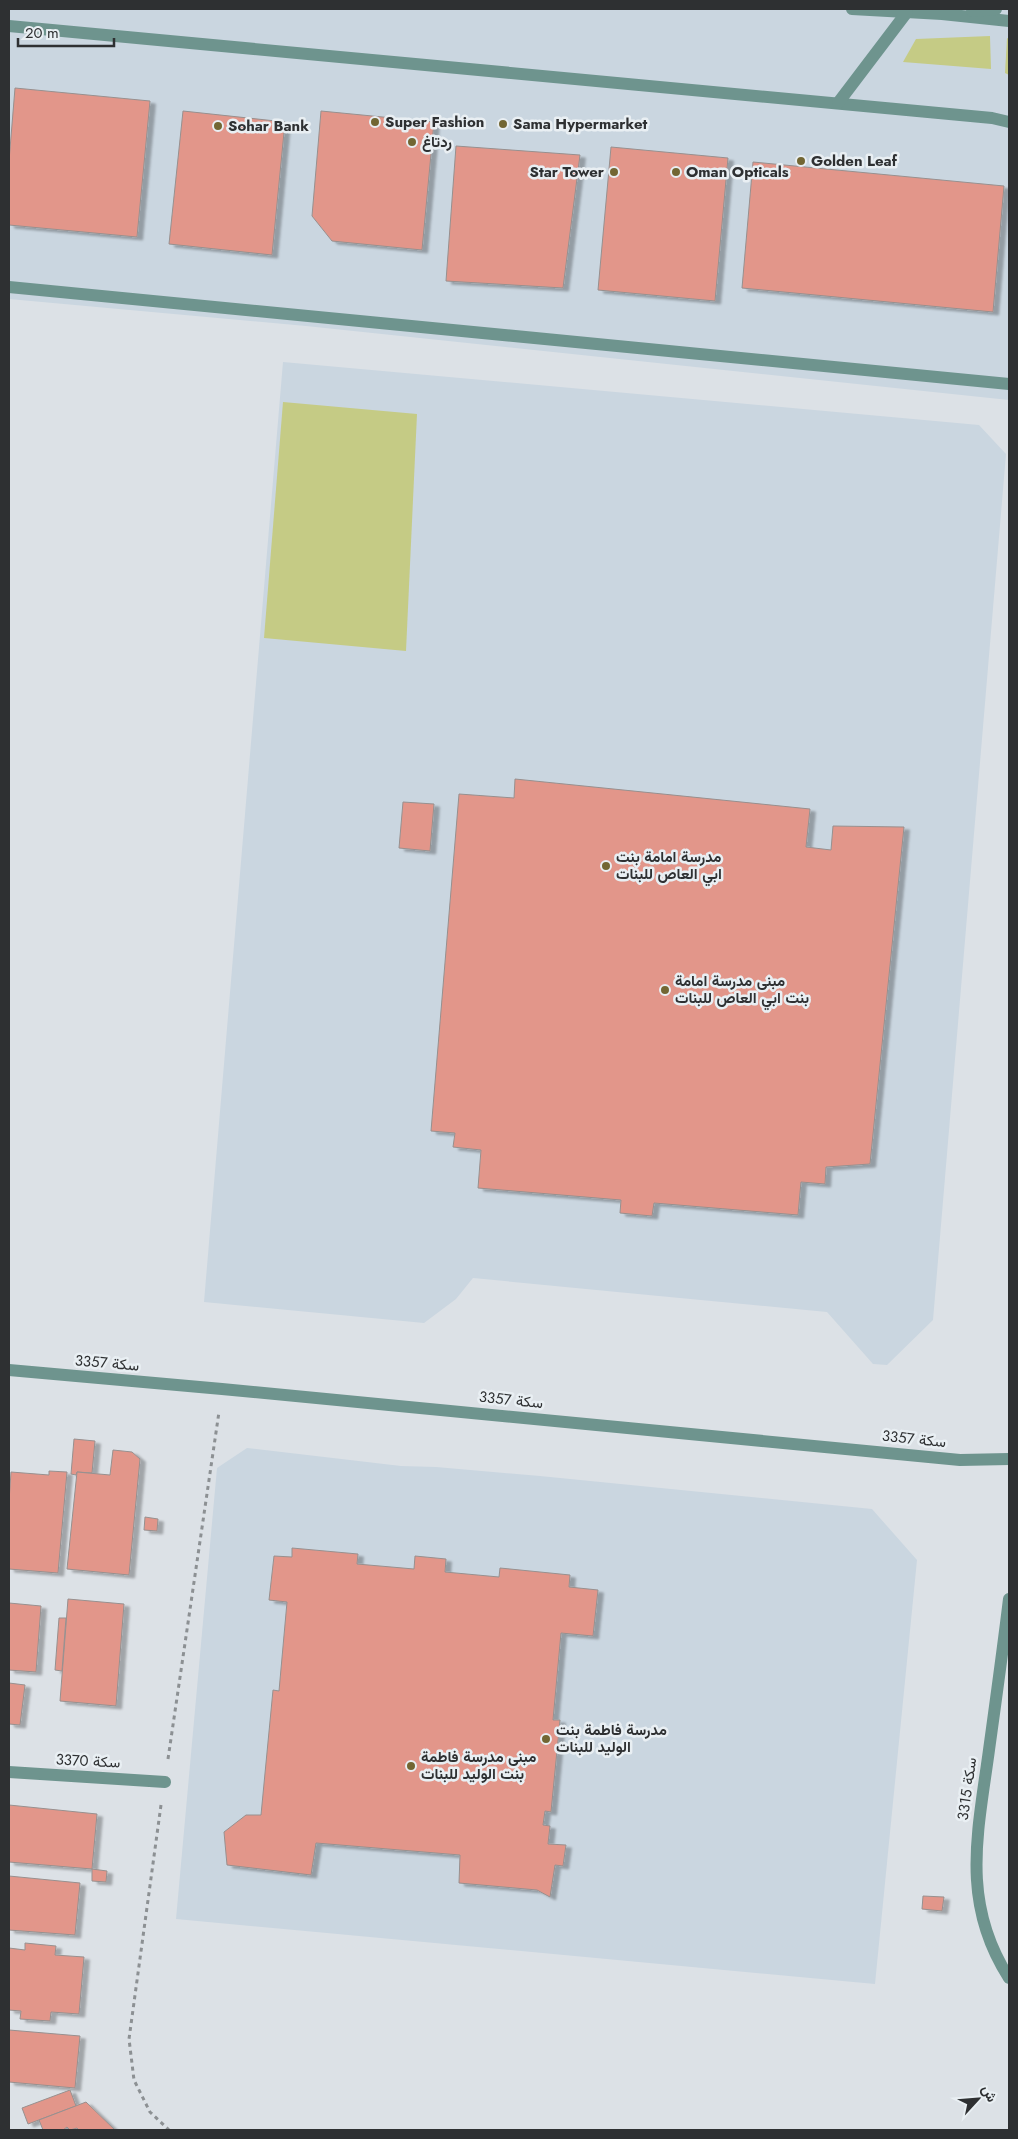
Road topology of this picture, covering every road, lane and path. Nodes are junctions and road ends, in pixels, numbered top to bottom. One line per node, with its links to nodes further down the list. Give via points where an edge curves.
1 (852, 9): 3 (street)
2 (996, 9): 4 (street)
3 (906, 12): 4 (street); 7 (street)
4 (942, 14): 5 (street)
5 (1009, 21)
6 (9, 26): 7 (street)
7 (838, 103): 8 (street)
8 (1009, 122)
9 (9, 287): 10 (street)
10 (1009, 384)
11 (9, 1370): 12 (street, سكة 3357, via 950,1459)
12 (1009, 1459)
13 (1009, 1599): 16 (street, سكة 3315, via 977,1833 976,1870 976,1888 985,1927 996,1958)
14 (9, 1772): 15 (street, سكة 3370)
15 (164, 1782)
16 (1009, 1978)

